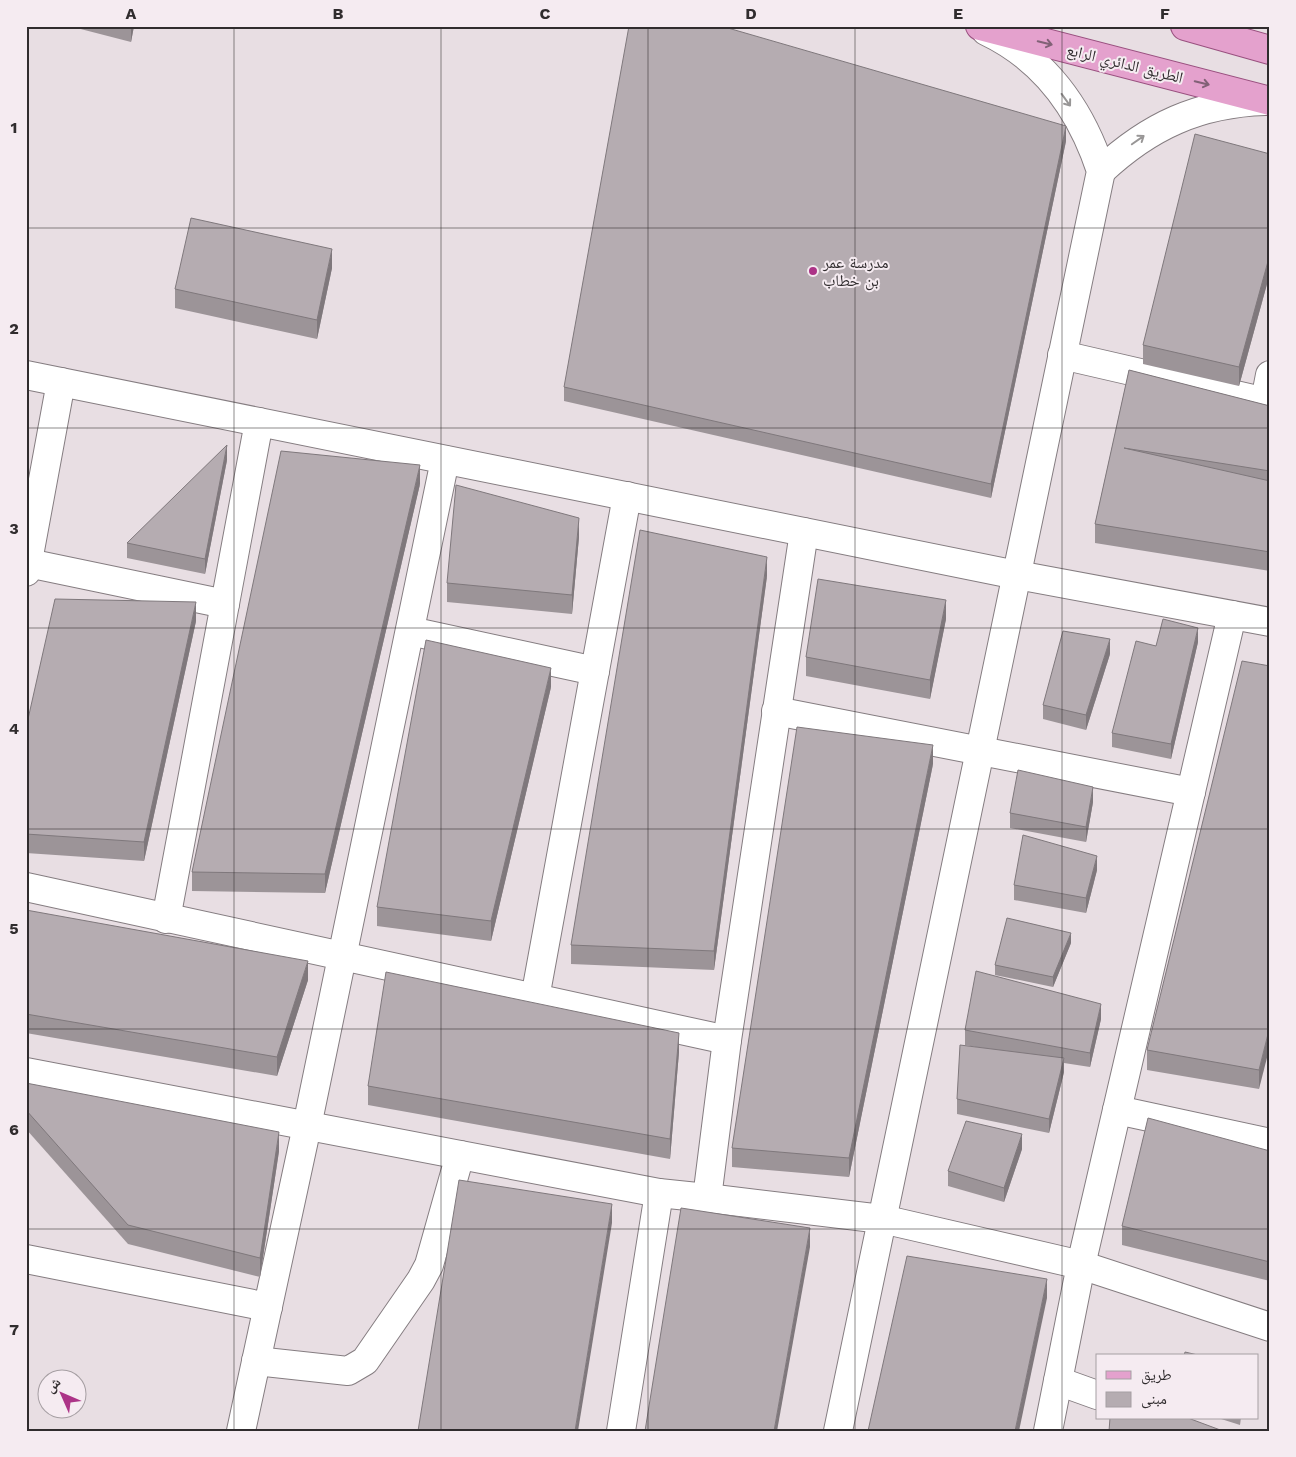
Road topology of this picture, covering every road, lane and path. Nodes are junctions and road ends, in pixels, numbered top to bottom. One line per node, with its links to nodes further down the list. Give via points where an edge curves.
1 (975, 26): 7 (street, one-way to 7, via 1014,48 1052,82 1082,123)
2 (980, 26): 6 (main road, الطريق الدائري الرابع, one-way to 6)
3 (1185, 26): 5 (main road)
4 (1229, 26): 5 (street)
5 (1262, 48)
6 (1270, 101): 7 (street, one-way to 6, via 1145,135 1194,112 1244,101)
7 (1101, 171): 8 (street)
8 (1062, 355): 11 (street); 17 (street)
9 (26, 375): 10 (street)
10 (61, 382): 12 (street); 16 (street)
11 (1268, 393)
12 (259, 422): 13 (street); 18 (street)
13 (445, 460): 14 (street); 21 (street)
14 (627, 496): 15 (street); 22 (street)
15 (804, 532): 17 (street); 23 (street)
16 (27, 568): 18 (street)
17 (1017, 575): 19 (street); 24 (street)
18 (225, 604): 27 (street)
19 (1232, 615): 20 (street); 25 (street)
20 (1270, 622)
21 (410, 631): 22 (street); 28 (street)
22 (595, 671): 29 (street)
23 (776, 711): 24 (street); 30 (street)
24 (980, 752): 25 (street); 38 (street)
25 (1190, 792): 32 (street)
26 (26, 887): 27 (street)
27 (166, 919): 28 (street)
28 (342, 957): 29 (street); 33 (street)
29 (535, 998): 30 (street)
30 (727, 1040): 37 (street)
31 (26, 1072): 33 (street)
32 (1117, 1110): 34 (street); 40 (street)
33 (307, 1126): 35 (street); 41 (street)
34 (1270, 1143)
35 (460, 1155): 36 (street); 43 (street, via 429,1265 365,1361 348,1371)
36 (659, 1194): 37 (street); 47 (street)
37 (707, 1198): 38 (street)
38 (882, 1219): 40 (street); 48 (street)
39 (26, 1259): 41 (street)
40 (1080, 1265): 42 (street); 44 (street)
41 (268, 1307): 43 (street)
42 (1270, 1327)
43 (256, 1361): 46 (street)
44 (1058, 1381): 45 (street); 49 (street)
45 (1096, 1395)
46 (242, 1431)
47 (621, 1431)
48 (838, 1431)
49 (1048, 1431)

